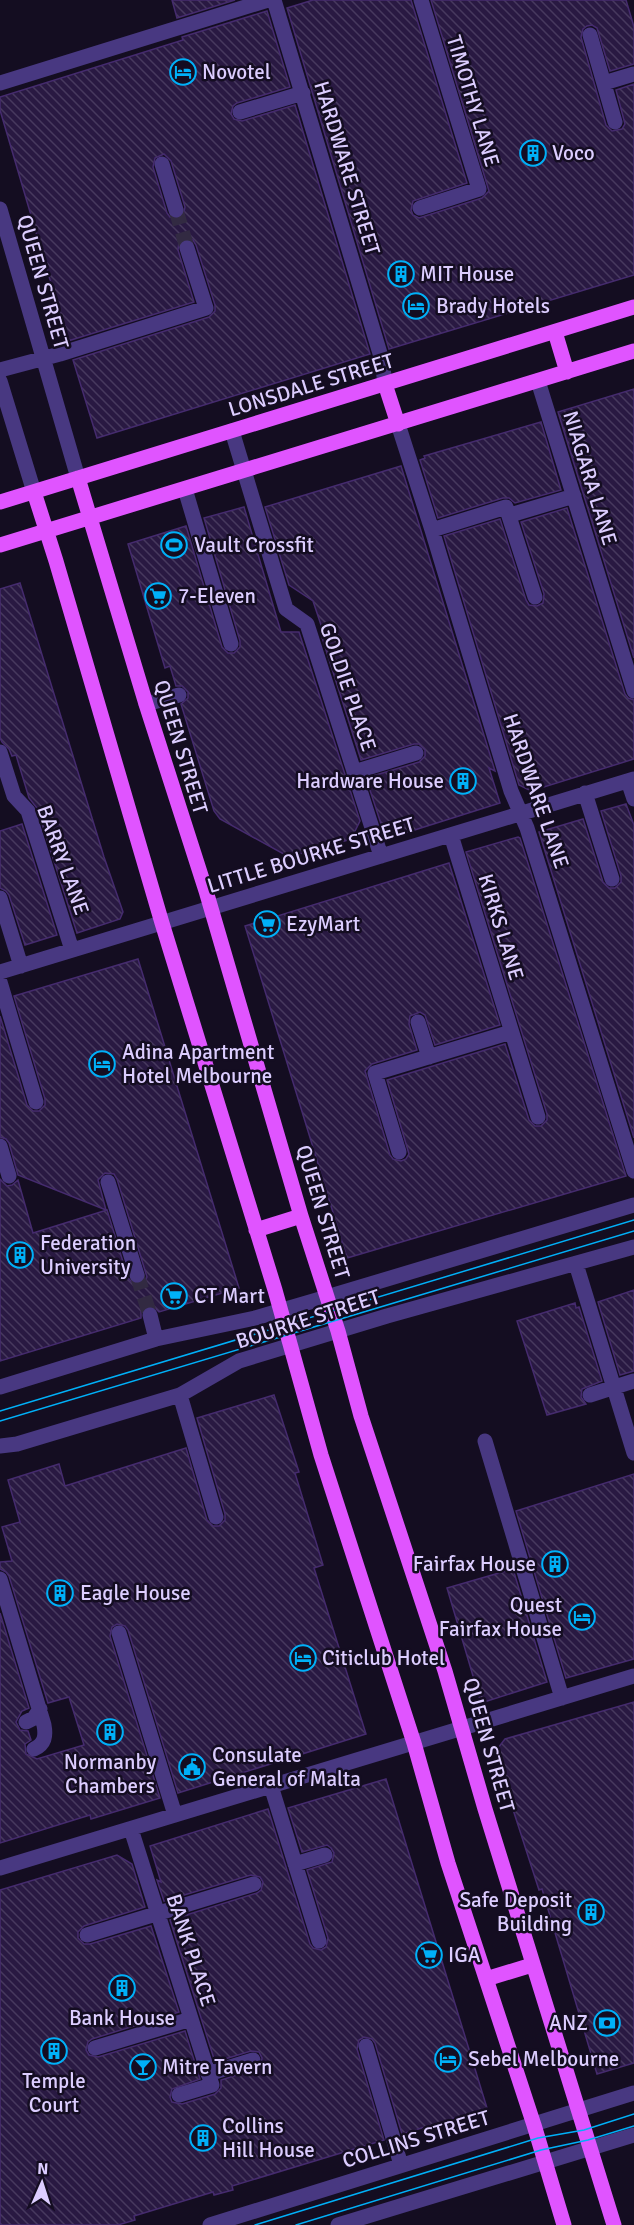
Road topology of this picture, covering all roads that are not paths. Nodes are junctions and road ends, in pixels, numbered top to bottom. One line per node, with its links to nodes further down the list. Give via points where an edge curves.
1 (268, 0): 6 (street, via 127,50)
2 (274, 0): 8 (street, HARDWARE STREET)
3 (420, 0): 12 (street, TIMOTHY LANE, via 479,189)
4 (590, 35): 7 (street)
5 (634, 74): 7 (street)
6 (0, 82)
7 (604, 83): 10 (street)
8 (303, 93): 9 (street); 24 (street, HARDWARE STREET, via 382,360)
9 (240, 112)
10 (615, 122)
11 (162, 164): 14 (street)
12 (420, 208)
13 (0, 209): 19 (street, QUEEN STREET)
14 (176, 210)
15 (187, 248): 19 (street, via 206,308)
16 (634, 307): 17 (main road, LONSDALE STREET)
17 (555, 332): 21 (main road); 24 (main road, LONSDALE STREET)
18 (634, 351): 21 (main road)
19 (43, 357): 20 (street); 28 (street, QUEEN STREET)
20 (0, 370)
21 (567, 372): 23 (main road)
22 (0, 381): 30 (street)
23 (538, 381): 25 (main road); 31 (street, NIAGARA LANE)
24 (385, 384): 25 (main road); 26 (main road, LONSDALE STREET)
25 (398, 424): 27 (main road); 35 (street, HARDWARE LANE)
26 (232, 431): 27 (street, GOLDIE PLACE); 28 (main road, LONSDALE STREET)
27 (244, 471): 29 (main road); 45 (street, GOLDIE PLACE, via 286,609 308,624)
28 (78, 478): 30 (main road, LONSDALE STREET); 34 (main road, QUEEN STREET)
29 (185, 489): 34 (main road); 39 (street)
30 (34, 492): 32 (main road, LONSDALE STREET); 36 (main road)
31 (574, 496): 33 (street); 40 (street, NIAGARA LANE)
32 (0, 502)
33 (517, 513)
34 (90, 518): 36 (main road); 42 (main road, QUEEN STREET)
35 (432, 530): 38 (street, via 506,507); 49 (street, HARDWARE LANE)
36 (46, 531): 37 (main road); 55 (main road)
37 (0, 545)
38 (535, 597)
39 (231, 644)
40 (634, 691)
41 (179, 695): 42 (street)
42 (146, 704): 54 (main road, QUEEN STREET)
43 (0, 752): 56 (street, BARRY LANE, via 14,796 28,811)
44 (416, 753): 45 (street)
45 (354, 772): 51 (street, GOLDIE PLACE)
46 (631, 780): 47 (street, LITTLE BOURKE STREET); 48 (street)
47 (585, 794): 49 (street, LITTLE BOURKE STREET); 52 (street)
48 (634, 799)
49 (520, 814): 50 (street, LITTLE BOURKE STREET); 67 (street, HARDWARE LANE, via 530,835)
50 (451, 835): 51 (street, LITTLE BOURKE STREET); 61 (street, KIRKS LANE)
51 (381, 856): 54 (street, LITTLE BOURKE STREET)
52 (612, 879)
53 (0, 898): 57 (street)
54 (210, 908): 55 (street, LITTLE BOURKE STREET); 71 (main road, QUEEN STREET)
55 (162, 923): 56 (street, LITTLE BOURKE STREET); 72 (main road)
56 (72, 950): 57 (street, LITTLE BOURKE STREET)
57 (21, 966): 58 (street, LITTLE BOURKE STREET)
58 (0, 972)
59 (0, 982): 63 (street)
60 (418, 1022): 62 (street)
61 (512, 1032): 62 (street); 64 (street, KIRKS LANE)
62 (429, 1057): 66 (street, via 375,1073)
63 (36, 1102)
64 (538, 1117)
65 (0, 1146): 68 (street)
66 (399, 1152)
67 (634, 1171)
68 (9, 1176)
69 (108, 1182): 75 (street)
70 (634, 1205): 76 (street, BOURKE STREET)
71 (301, 1216): 72 (main road); 76 (main road, QUEEN STREET)
72 (256, 1230): 77 (main road)
73 (634, 1247): 74 (street, BOURKE STREET)
74 (576, 1264): 79 (street, BOURKE STREET); 84 (street)
75 (137, 1275)
76 (327, 1297): 77 (street, BOURKE STREET); 79 (main road, QUEEN STREET)
77 (280, 1310): 80 (street, BOURKE STREET); 81 (main road)
78 (150, 1315): 80 (street)
79 (338, 1330): 81 (street, BOURKE STREET); 97 (main road, QUEEN STREET, via 361,1416)
80 (156, 1339): 83 (street, BOURKE STREET)
81 (290, 1347): 85 (street, BOURKE STREET, via 239,1361); 98 (main road, via 324,1466)
82 (634, 1381): 84 (street)
83 (0, 1387)
84 (614, 1388): 86 (street); 89 (street)
85 (180, 1395): 88 (street, BOURKE STREET); 90 (street)
86 (590, 1395)
87 (485, 1441): 94 (street)
88 (0, 1446)
89 (634, 1453)
90 (216, 1517)
91 (0, 1579): 95 (street)
92 (119, 1633): 101 (street)
93 (634, 1677): 94 (street)
94 (562, 1698): 97 (street)
95 (40, 1709): 96 (street); 99 (street, via 45,1738)
96 (26, 1722)
97 (462, 1729): 98 (street); 110 (main road, QUEEN STREET)
98 (414, 1743): 100 (street); 111 (main road)
99 (34, 1749)
100 (271, 1786): 101 (street); 104 (street)
101 (175, 1815): 102 (street)
102 (131, 1829): 105 (street); 107 (street, BANK PLACE)
103 (325, 1855): 104 (street)
104 (295, 1864): 109 (street)
105 (0, 1868)
106 (254, 1884): 107 (street)
107 (158, 1914): 108 (street); 112 (street, BANK PLACE)
108 (87, 1935)
109 (319, 1941)
110 (532, 1965): 111 (main road); 119 (main road, QUEEN STREET)
111 (486, 1979): 120 (main road)
112 (191, 2019): 114 (street); 116 (street, BANK PLACE)
113 (366, 2046): 124 (street)
114 (95, 2048)
115 (253, 2060): 116 (street)
116 (210, 2079): 118 (street)
117 (634, 2093): 119 (street, COLLINS STREET)
118 (179, 2095)
119 (578, 2110): 120 (street, COLLINS STREET); 122 (main road, QUEEN STREET)
120 (534, 2125): 123 (main road); 124 (street, COLLINS STREET)
121 (634, 2134): 122 (street)
122 (590, 2148): 123 (street); 128 (main road, QUEEN STREET)
123 (545, 2161): 126 (street); 127 (main road)
124 (401, 2166): 125 (street, COLLINS STREET)
125 (210, 2225)
126 (338, 2225)
127 (564, 2225)
128 (614, 2225)

